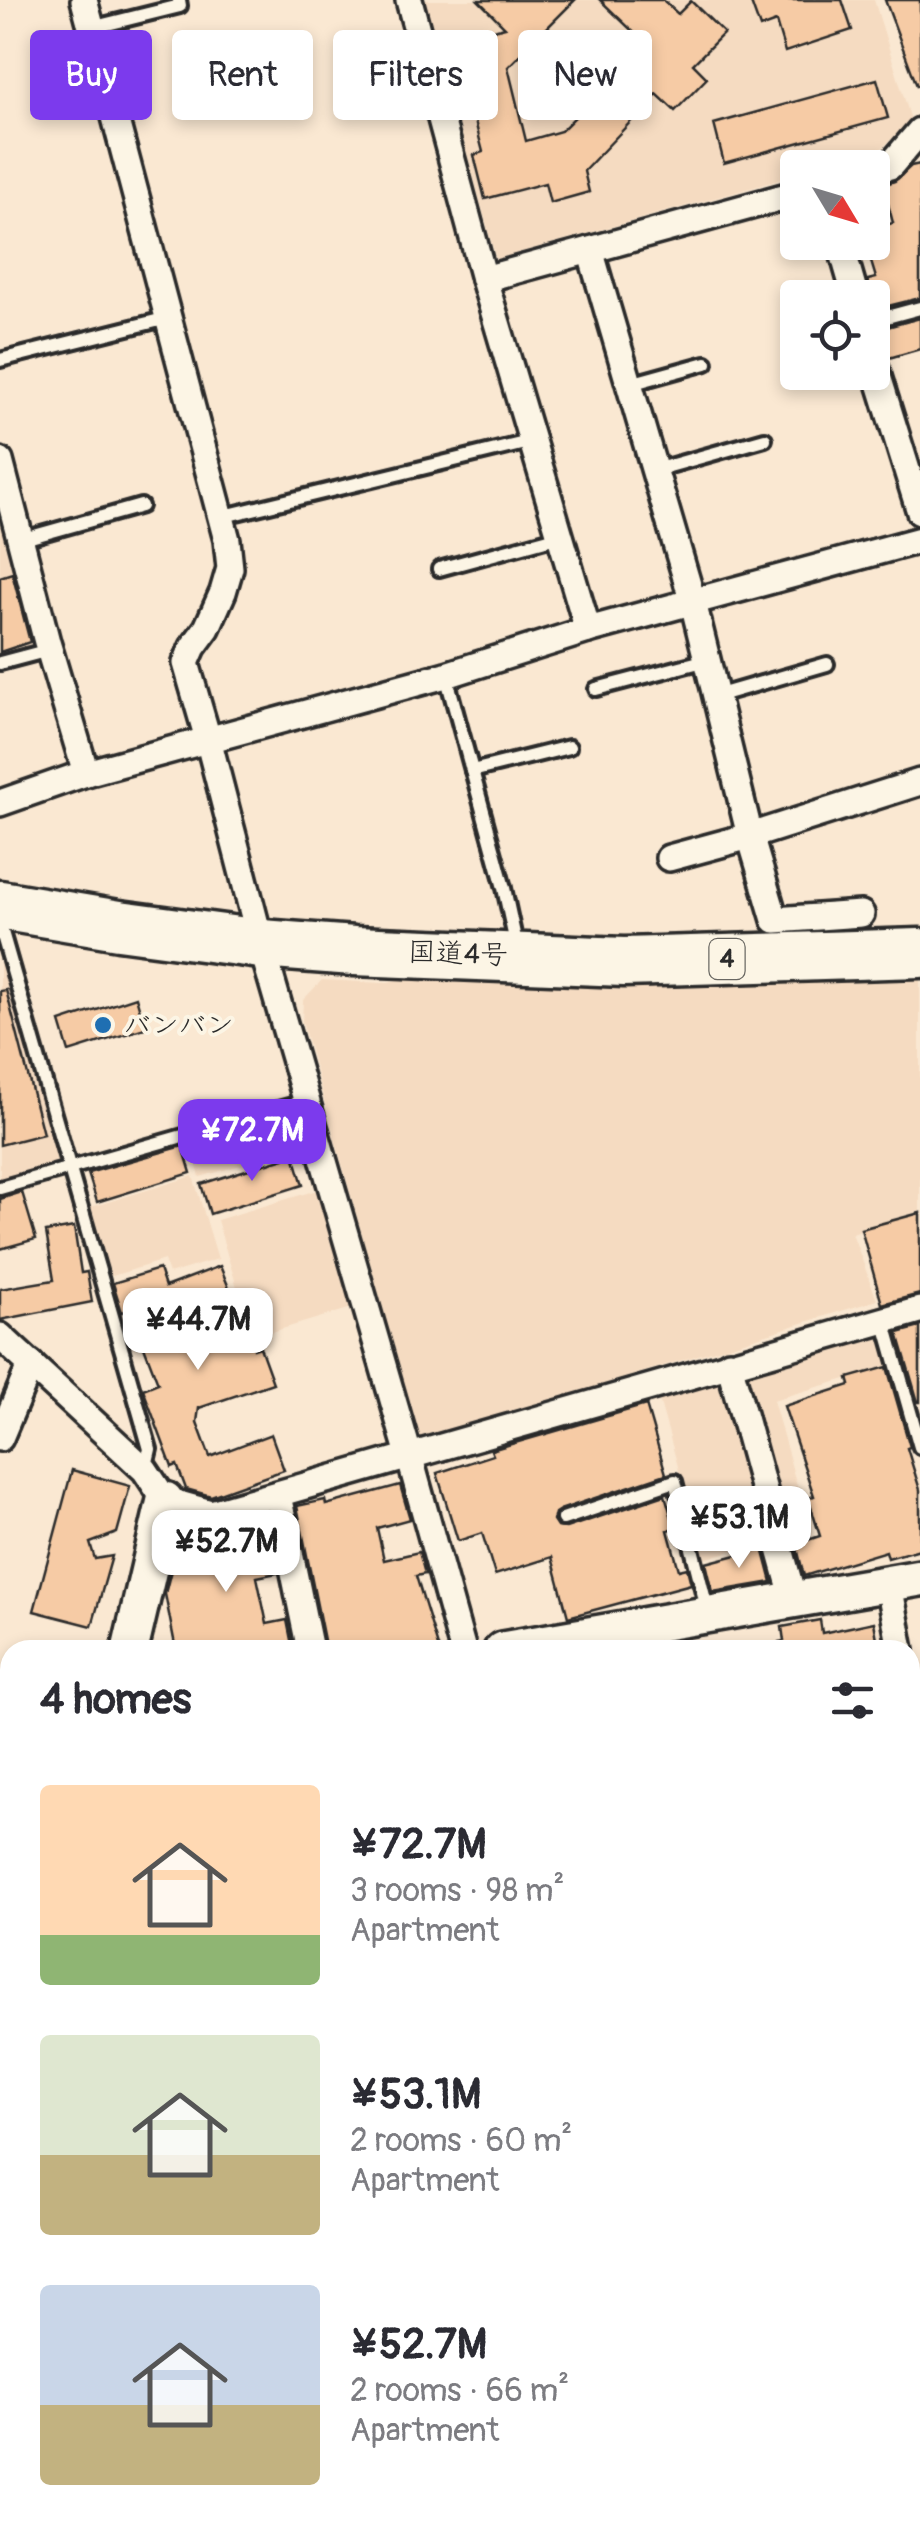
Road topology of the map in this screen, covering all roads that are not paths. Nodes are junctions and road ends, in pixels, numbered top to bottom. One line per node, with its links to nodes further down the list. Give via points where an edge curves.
1 (84, 0): 4 (street)
2 (178, 0): 4 (lane, via 180,6)
3 (409, 0): 9 (street)
4 (90, 28): 12 (street)
5 (920, 131): 6 (street)
6 (890, 166)
7 (780, 198): 8 (street)
8 (590, 250): 9 (street); 15 (street)
9 (484, 279): 18 (street)
10 (920, 308): 11 (lane)
11 (890, 316)
12 (168, 318): 13 (lane); 23 (street)
13 (0, 360)
14 (706, 363): 15 (lane)
15 (630, 384): 20 (street)
16 (882, 390): 22 (street)
17 (765, 439): 20 (lane)
18 (533, 441): 23 (lane); 24 (street)
19 (0, 461): 25 (street)
20 (655, 470): 28 (street)
21 (140, 506): 25 (lane)
22 (920, 512)
23 (220, 517): 37 (street, via 230,568 186,663)
24 (560, 536): 27 (lane); 29 (street)
25 (20, 540): 30 (street)
26 (920, 540): 28 (street)
27 (439, 569)
28 (693, 602): 29 (street); 31 (street)
29 (588, 630): 34 (street)
30 (49, 650): 32 (lane); 40 (street)
31 (707, 660): 35 (lane); 36 (street)
32 (0, 663)
33 (827, 664): 36 (lane)
34 (446, 675): 37 (street); 39 (lane)
35 (596, 689)
36 (716, 696): 43 (street)
37 (208, 739): 40 (street); 48 (street)
38 (568, 747): 39 (lane)
39 (472, 771): 50 (lane)
40 (86, 772): 42 (street)
41 (920, 782): 43 (street)
42 (0, 802)
43 (750, 836): 44 (street); 46 (street, via 775,920)
44 (669, 858)
45 (0, 905): 48 (highway, 国道4号 / 4)
46 (861, 914)
47 (0, 926): 52 (lane)
48 (261, 944): 50 (highway, 国道4号 / 4); 51 (street)
49 (920, 953): 50 (highway, 国道4号 / 4, via 624,962)
50 (520, 956)
51 (306, 1102): 52 (lane); 61 (street)
52 (70, 1168): 53 (lane); 62 (lane, via 150,1449)
53 (0, 1188)
54 (920, 1310): 55 (street)
55 (884, 1320): 57 (street); 60 (lane)
56 (0, 1336): 58 (street)
57 (729, 1363): 61 (street); 67 (street)
58 (31, 1364): 59 (street); 62 (street)
59 (0, 1438)
60 (920, 1447)
61 (409, 1455): 63 (street); 71 (street)
62 (144, 1470): 64 (street)
63 (278, 1495): 64 (street, via 211,1513); 70 (street)
64 (164, 1500): 69 (street)
65 (562, 1519): 68 (lane, via 675,1481)
66 (904, 1581): 67 (street); 73 (street)
67 (794, 1600): 68 (street)
68 (709, 1614): 72 (street)
69 (132, 1640)
70 (308, 1640)
71 (459, 1640)
72 (560, 1640)
73 (901, 1640)

